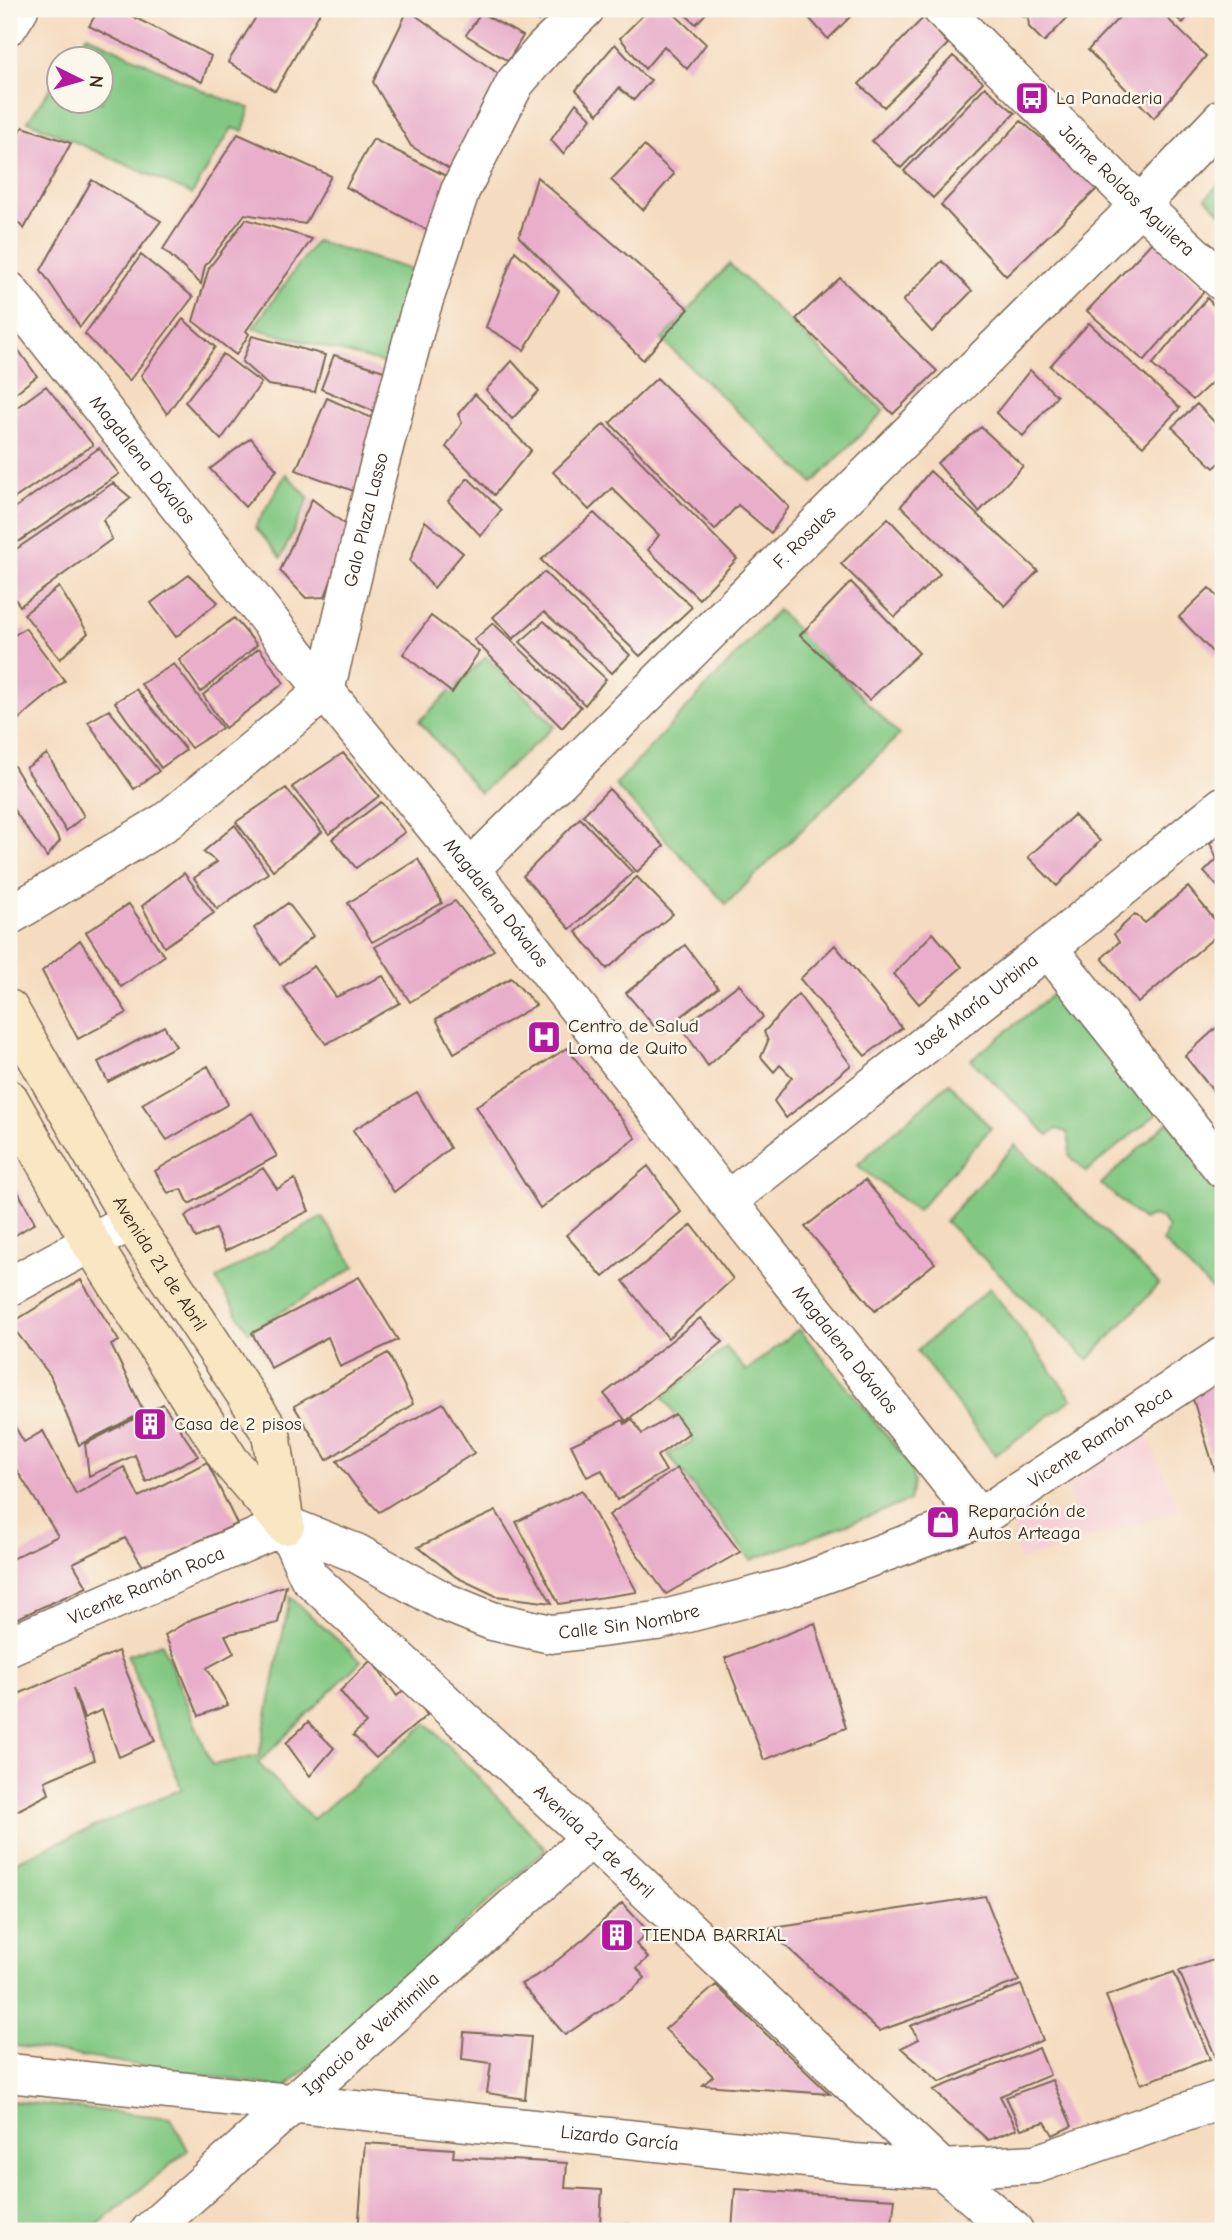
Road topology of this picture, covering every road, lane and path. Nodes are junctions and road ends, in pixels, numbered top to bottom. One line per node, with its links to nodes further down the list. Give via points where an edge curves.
1 (19, 9): 4 (street)
2 (585, 9): 9 (street, Galo Plaza Lasso, via 515,83 460,191 418,318)
3 (942, 9): 6 (street, Jaime Roldos Aguilera)
4 (9, 25)
5 (1223, 118): 6 (street, F. Rosales)
6 (1140, 205): 7 (street, Jaime Roldos Aguilera); 11 (street, F. Rosales)
7 (1223, 282)
8 (9, 291): 9 (street, Magdalena Dávalos)
9 (325, 691): 11 (street, Magdalena Dávalos); 12 (street, via 167,821)
10 (1223, 806): 13 (street, José María Urbina)
11 (470, 869): 17 (street, Magdalena Dávalos)
12 (9, 916)
13 (1048, 948): 16 (street); 17 (street, José María Urbina)
14 (9, 1009): 18 (main road, Avenida 21 de Abril)
15 (9, 1099): 19 (main road, Avenida 21 de Abril)
16 (1223, 1169)
17 (727, 1201): 22 (street, Magdalena Dávalos)
18 (131, 1221): 19 (street); 23 (main road, Avenida 21 de Abril, via 271,1433)
19 (90, 1242): 20 (street); 23 (main road, Avenida 21 de Abril, via 230,1461)
20 (9, 1287)
21 (1223, 1356): 22 (street, Vicente Ramón Roca)
22 (979, 1518): 23 (street, Calle Sin Nombre, via 789,1587 657,1622 551,1634 492,1621 457,1607 356,1553)
23 (285, 1525): 24 (street, Vicente Ramón Roca); 25 (street, Avenida 21 de Abril, via 309,1577)
24 (9, 1646)
25 (591, 1838): 28 (street, Ignacio de Veintimilla); 29 (street, Avenida 21 de Abril)
26 (9, 2073): 28 (street, Lizardo García)
27 (1223, 2099): 29 (street, Lizardo García, via 1036,2164)
28 (291, 2105): 29 (street, Lizardo García); 30 (street, Ignacio de Veintimilla)
29 (942, 2169): 31 (street, Avenida 21 de Abril)
30 (150, 2231)
31 (1014, 2231)

